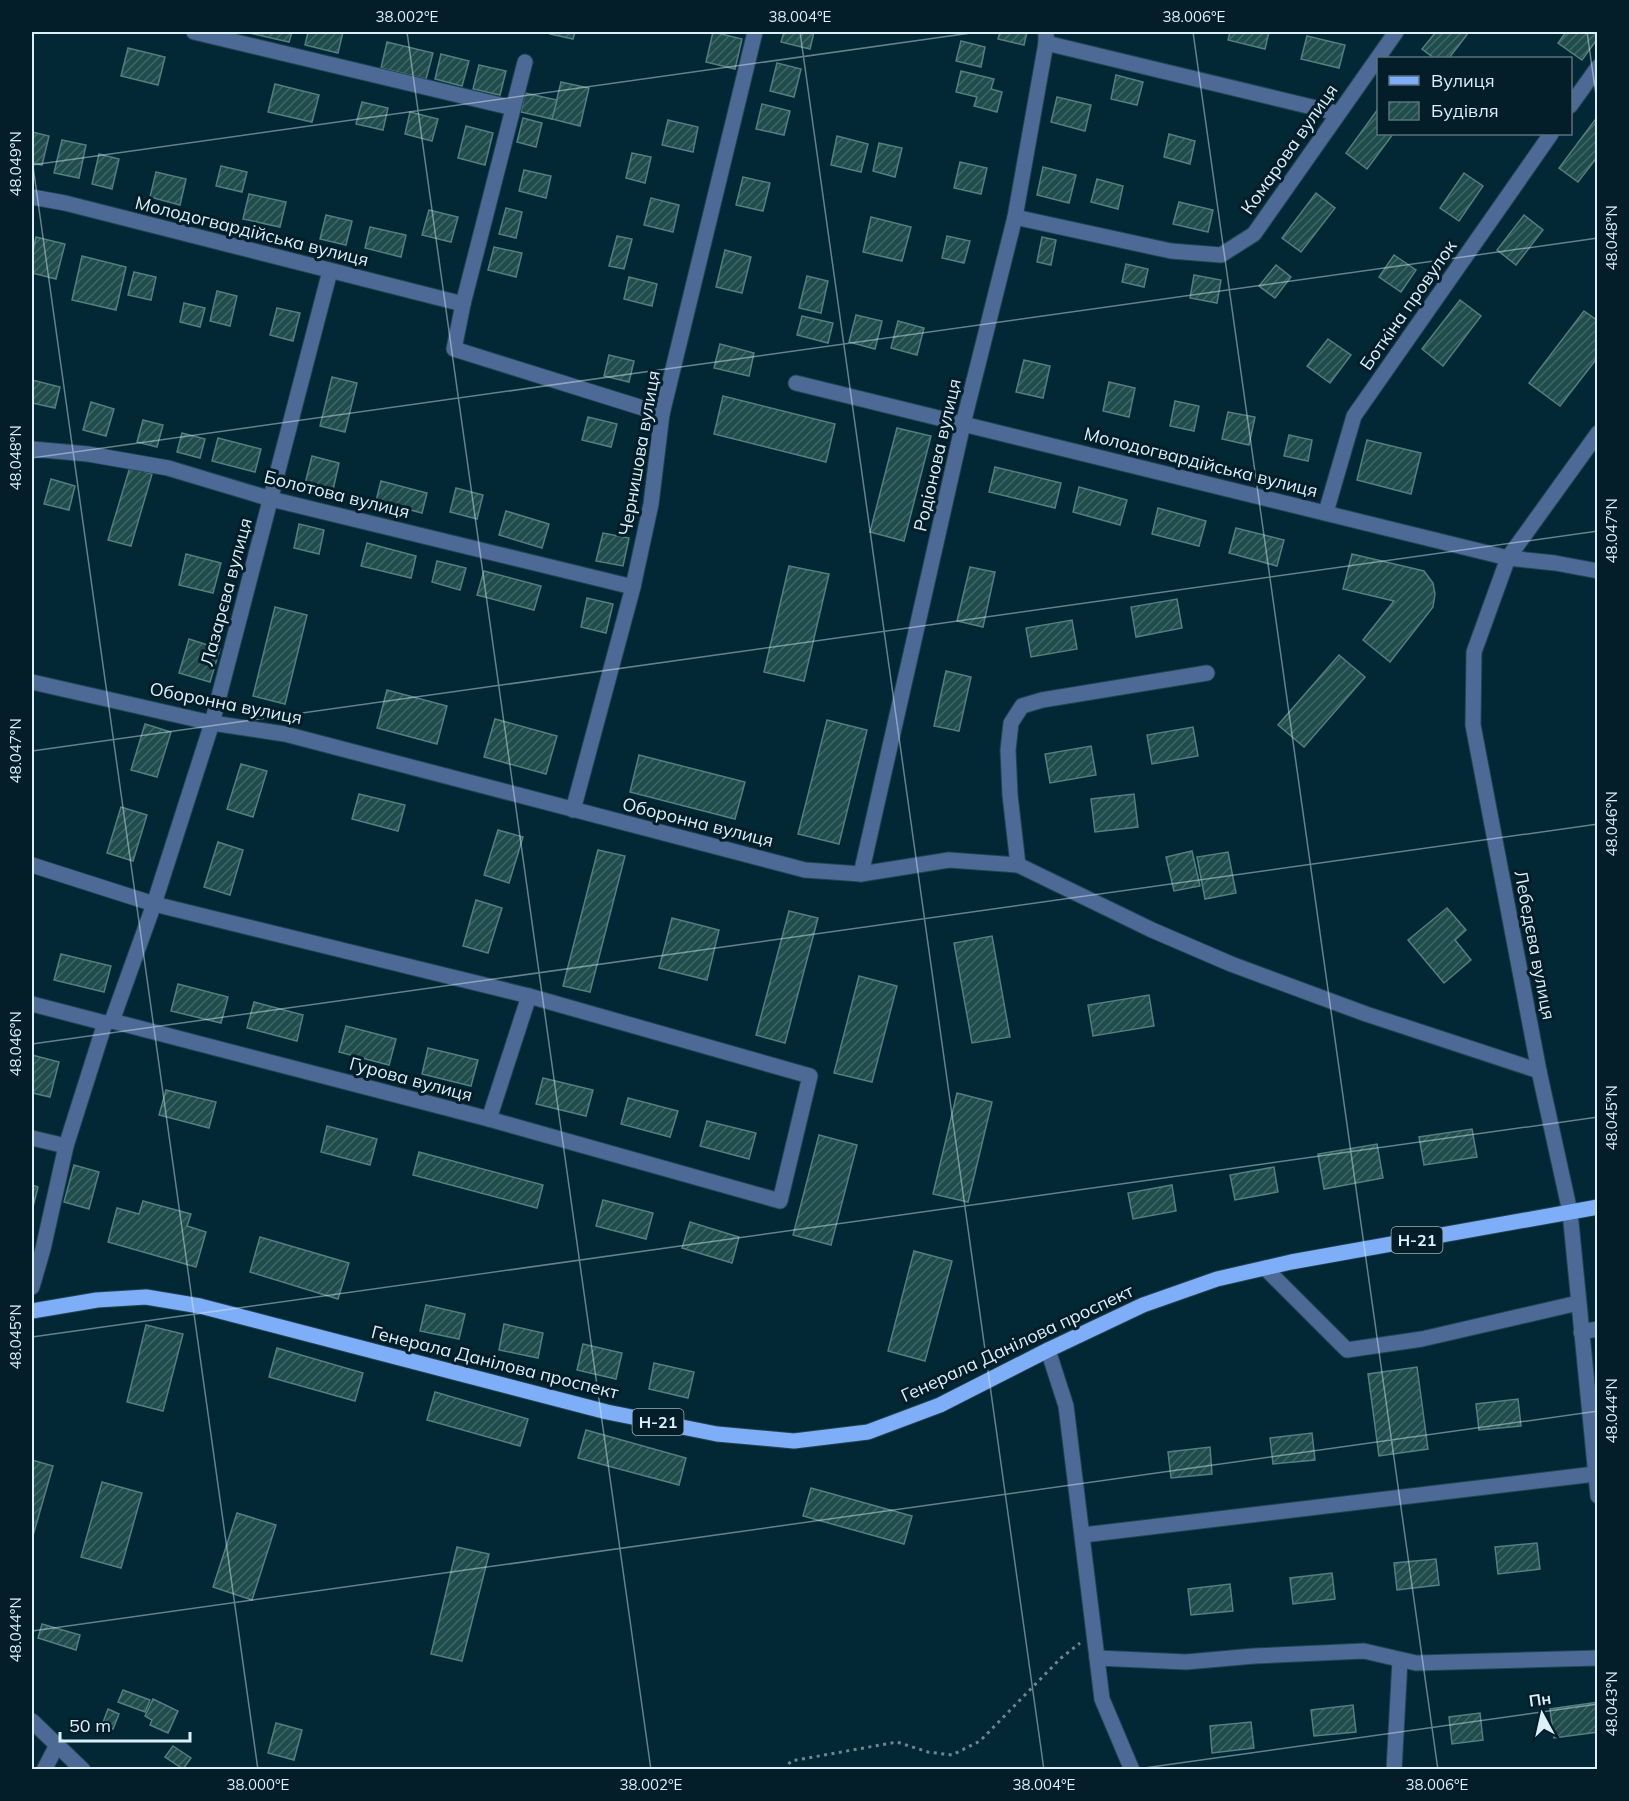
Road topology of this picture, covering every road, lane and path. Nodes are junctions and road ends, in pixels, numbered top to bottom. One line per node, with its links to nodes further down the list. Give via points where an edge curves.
1 (194, 32): 10 (street)
2 (755, 32): 18 (street, Чернишова вулиця)
3 (1396, 32): 5 (street, Комарова вулиця)
4 (1046, 37): 11 (street); 14 (street, Родіонова вулиця)
5 (1378, 57)
6 (1377, 58): 11 (street, Комарова вулиця)
7 (525, 62): 10 (street)
8 (1598, 67): 9 (street)
9 (1572, 103)
10 (513, 108): 16 (street)
11 (1337, 113): 14 (street, Комарова вулиця, via 1254,234 1221,255 1172,251)
12 (1550, 135): 23 (street, Боткіна провулок, via 1354,416)
13 (32, 196): 15 (street, Молодогвардійська вулиця)
14 (1015, 217): 19 (street, Родіонова вулиця)
15 (330, 271): 16 (street, Молодогвардійська вулиця); 22 (street, Лазарєва вулиця)
16 (463, 304): 18 (street, via 454,350)
17 (796, 383): 19 (street, Молодогвардійська вулиця)
18 (662, 414): 26 (street, Чернишова вулиця, via 651,504)
19 (963, 424): 23 (street, Молодогвардійська вулиця); 33 (street, Родіонова вулиця)
20 (1598, 433): 24 (street, Лебедєва вулиця)
21 (32, 449): 22 (street, Болотова вулиця, via 168,468)
22 (271, 499): 26 (street, Болотова вулиця); 29 (street, Лазарєва вулиця)
23 (1326, 512): 24 (street, Молодогвардійська вулиця)
24 (1508, 558): 25 (street, Молодогвардійська вулиця); 38 (street, Лебедєва вулиця, via 1474,652 1473,725)
25 (1598, 571)
26 (633, 587): 30 (street, Чернишова вулиця)
27 (1207, 673): 31 (street, via 1022,706 1011,723 1008,750)
28 (32, 682): 29 (street, Оборонна вулиця)
29 (212, 723): 30 (street, Оборонна вулиця, via 285,734); 34 (street, Лазарєва вулиця)
30 (573, 810): 33 (street, Оборонна вулиця, via 805,870)
31 (1018, 864): 33 (street, Оборонна вулиця, via 949,860); 38 (street, via 1231,964)
32 (32, 865): 34 (street)
33 (861, 874)
34 (154, 904): 35 (street); 37 (street, Лазарєва вулиця)
35 (529, 996): 39 (street); 39 (street, Гурова вулиця, via 810,1076 780,1201)
36 (32, 1004): 37 (street, Гурова вулиця)
37 (109, 1022): 39 (street, Гурова вулиця); 41 (street, Лазарєва вулиця)
38 (1539, 1071): 43 (street, Лебедєва вулиця)
39 (489, 1119)
40 (32, 1138): 41 (street)
41 (66, 1146): 44 (street, Лазарєва вулиця)
42 (1598, 1207): 43 (main road, Генерала Данілова проспект / Н-21)
43 (1570, 1212): 45 (main road, Генерала Данілова проспект / Н-21); 47 (street, Лебедєва вулиця)
44 (37, 1248): 46 (street, Лазарєва вулиця)
45 (1266, 1268): 47 (street, via 1347,1350 1422,1339); 51 (main road, Генерала Данілова проспект / Н-21, via 1217,1279 1143,1305)
46 (32, 1287)
47 (1578, 1303): 50 (street, Лебедєва вулиця)
48 (32, 1311): 51 (main road, Генерала Данілова проспект / Н-21, via 146,1297 200,1306 607,1412 717,1434 794,1441 868,1432 940,1405)
49 (1598, 1329): 50 (street)
50 (1581, 1332): 52 (street, Лебедєва вулиця)
51 (1048, 1350): 54 (street, via 1066,1406)
52 (1595, 1474): 53 (street, Лебедєва вулиця); 54 (street)
53 (1598, 1496)
54 (1083, 1535): 55 (street)
55 (1093, 1633): 56 (street); 63 (path, via 1060,1658 981,1741 952,1755 897,1742 791,1761)
56 (1096, 1658): 58 (street, via 1186,1662 1364,1651); 64 (street, via 1102,1699)
57 (1598, 1658): 58 (street, via 1416,1663)
58 (1400, 1660): 65 (street)
59 (32, 1721): 60 (street)
60 (57, 1745): 61 (street); 62 (street)
61 (44, 1770)
62 (83, 1770)
63 (784, 1770)
64 (1132, 1770)
65 (1394, 1770)

